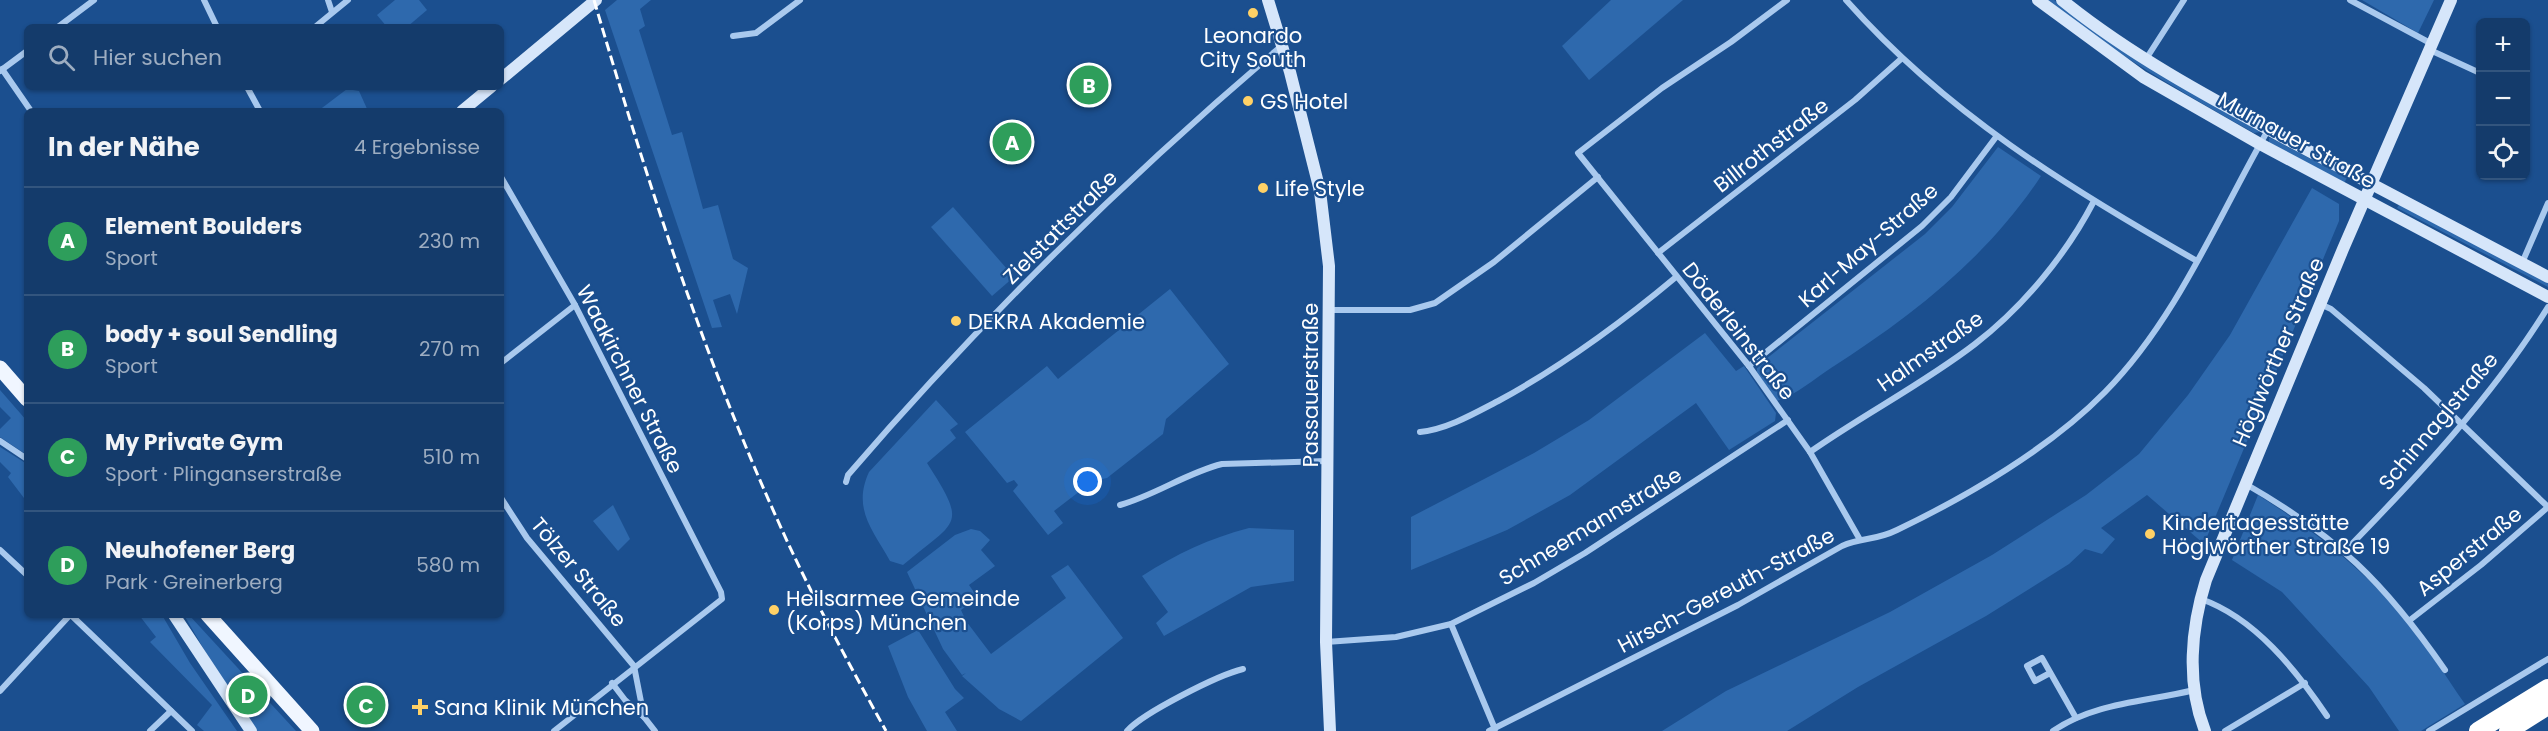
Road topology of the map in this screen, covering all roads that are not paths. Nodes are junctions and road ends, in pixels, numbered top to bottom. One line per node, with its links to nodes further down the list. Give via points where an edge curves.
1 (94, 0): 16 (street)
2 (204, 0): 17 (street)
3 (328, 0): 15 (street)
4 (348, 0): 15 (street)
5 (596, 0): 27 (street)
6 (800, 0): 19 (street, via 756,33)
7 (1268, 0): 20 (street, Passauerstraße)
8 (1787, 0): 36 (street, Döderleinstraße, via 1578,153)
9 (1846, 0): 23 (street)
10 (2038, 0): 35 (street, Murnauer Straße, via 2143,77)
11 (2062, 0): 24 (street, Murnauer Straße)
12 (2184, 0): 24 (street)
13 (2350, 0): 21 (street)
14 (2451, 0): 21 (street, Höglwörther Straße)
15 (332, 12): 18 (street)
16 (62, 24)
17 (216, 24)
18 (318, 24)
19 (733, 36)
20 (1287, 42): 51 (street, Passauerstraße, via 1320,191); 63 (street, Zielstattstraße, via 1160,152 962,346 855,466)
21 (2430, 47): 26 (street); 38 (street, Höglwörther Straße)
22 (24, 53): 25 (street)
23 (1901, 59): 34 (street); 42 (street, Billrothstraße, via 1855,100)
24 (2146, 59): 33 (street, Murnauer Straße)
25 (1, 70): 30 (street)
26 (2479, 72)
27 (504, 77)
28 (249, 90): 31 (street)
29 (488, 90): 32 (street)
30 (29, 108)
31 (258, 108)
32 (466, 108)
33 (2268, 130): 35 (street, Hirsch-Gereuth-Straße); 38 (street, Murnauer Straße)
34 (1996, 137): 40 (street); 53 (street, Karl-May-Straße, via 1952,197 1922,226)
35 (2260, 144): 39 (street, Murnauer Straße); 43 (street, Hirsch-Gereuth-Straße)
36 (1598, 177): 42 (street, Döderleinstraße); 51 (street, via 1494,262 1435,303 1410,310)
37 (504, 182): 49 (street, Waakirchner Straße)
38 (2370, 184): 39 (street, Höglwörther Straße); 44 (street, Murnauer Straße)
39 (2364, 199): 47 (street, Murnauer Straße); 48 (street, Höglwörther Straße)
40 (2094, 201): 43 (street); 60 (street, Halmstraße, via 2050,268 1984,336 1935,373)
41 (2548, 203): 44 (street)
42 (1658, 253): 45 (street, Döderleinstraße)
43 (2197, 261): 68 (street, Hirsch-Gereuth-Straße, via 2136,355 2106,391 2053,437 1907,525 1876,539)
44 (2522, 263): 46 (street, Murnauer Straße)
45 (1676, 277): 53 (street, Döderleinstraße); 58 (street, via 1606,334 1538,378 1478,412)
46 (2548, 277)
47 (2548, 297)
48 (2320, 304): 57 (street, via 2331,309); 64 (street, Höglwörther Straße)
49 (575, 305): 52 (street); 81 (street, Waakirchner Straße, via 721,592 722,599)
50 (2548, 307): 57 (street, Schinnaglstraße)
51 (1331, 310): 62 (street, Passauerstraße)
52 (504, 361)
53 (1749, 366): 56 (street, Döderleinstraße)
54 (0, 368): 55 (main road)
55 (24, 396)
56 (1788, 420): 60 (street, Döderleinstraße); 78 (street, Schneemannstraße, via 1585,553)
57 (2462, 423): 67 (street); 70 (street, Schinnaglstraße)
58 (1420, 432)
59 (0, 441): 61 (street)
60 (1810, 452): 68 (street, Döderleinstraße)
61 (24, 457)
62 (1329, 461): 66 (street, via 1222,464); 79 (street, Passauerstraße)
63 (846, 482)
64 (2244, 483): 70 (street); 72 (street, Höglwörther Straße)
65 (504, 503): 81 (street, Tölzer Straße, via 527,538)
66 (1120, 505)
67 (2548, 507): 77 (street, Asperstraße)
68 (1859, 538): 97 (street, Hirsch-Gereuth-Straße, via 1738,605)
69 (0, 550): 71 (street)
70 (2346, 550): 77 (street)
71 (24, 572)
72 (2201, 598): 86 (street, via 2266,641); 88 (street, Höglwörther Straße, via 2193,642)
73 (68, 618): 89 (street)
74 (74, 618): 91 (street)
75 (176, 618): 100 (street)
76 (211, 618): 92 (main road)
77 (2410, 620): 83 (street)
78 (1451, 624): 79 (street, Schneemannstraße, via 1396,637); 97 (street)
79 (1326, 642): 106 (street, Passauerstraße)
80 (2548, 659): 110 (street)
81 (634, 666): 85 (street); 94 (street)
82 (1243, 669): 105 (street, via 1179,697)
83 (2445, 670)
84 (2050, 673): 95 (street)
85 (612, 683): 94 (street); 103 (street)
86 (2305, 683): 93 (street); 109 (street)
87 (2548, 688): 111 (highway)
88 (2195, 690): 95 (street, via 2138,699); 108 (street, Höglwörther Straße)
89 (0, 691)
90 (2548, 708): 96 (highway)
91 (171, 711): 98 (street); 99 (street)
92 (296, 711): 101 (main road); 102 (main road)
93 (2326, 716)
94 (644, 717): 104 (street)
95 (2076, 718): 107 (street)
96 (2515, 727)
97 (1492, 730)
98 (150, 731)
99 (192, 731)
100 (251, 731)
101 (312, 731)
102 (319, 731)
103 (554, 731)
104 (655, 731)
105 (1127, 731)
106 (1330, 731)
107 (2053, 731)
108 (2205, 731)
109 (2224, 731)
110 (2429, 731)
111 (2478, 731)

